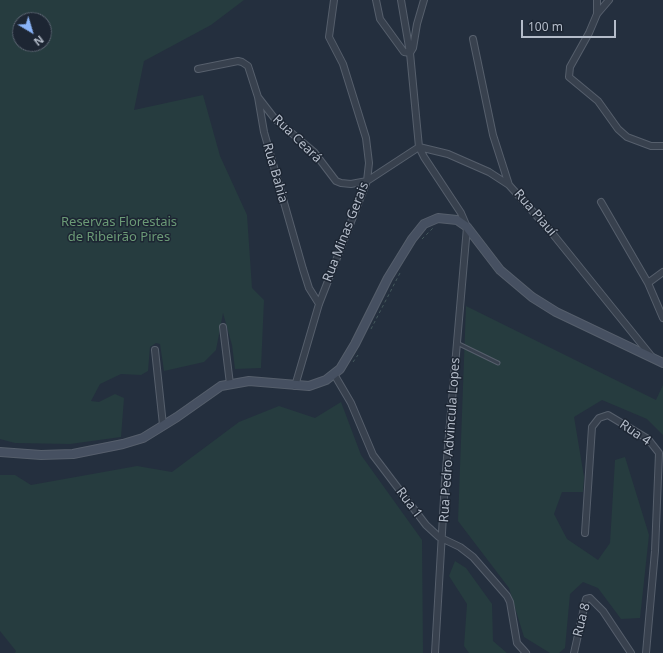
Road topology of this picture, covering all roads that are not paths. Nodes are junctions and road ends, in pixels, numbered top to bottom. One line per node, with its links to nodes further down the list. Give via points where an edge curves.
1 (334, 0): 14 (street, Rua Minas Gerais, via 329,38 343,64 366,138 369,152)
2 (376, 0): 9 (street, via 380,19 404,52)
3 (401, 0): 9 (street)
4 (424, 0): 9 (street)
5 (597, 0): 7 (street)
6 (609, 0): 7 (street)
7 (597, 14): 12 (street, via 570,67 569,77 598,102 627,137 650,146)
8 (473, 39): 15 (street, Rua Piauí, via 493,135)
9 (410, 53): 13 (street)
10 (198, 69): 11 (street, Rua Bahia, via 242,62 248,66)
11 (258, 97): 14 (street, Rua Ceará, via 283,127 314,152 336,181 346,184); 20 (street, Rua Bahia, via 264,132 300,261)
12 (663, 146)
13 (419, 147): 14 (street, Rua Ceará); 15 (street, via 448,154 489,172); 17 (street, via 461,213)
14 (367, 181): 20 (street, Rua Minas Gerais)
15 (509, 185): 25 (street, Rua Piauí, via 552,233)
16 (601, 202): 19 (street)
17 (467, 227): 23 (street, Rua Pedro Advincula Lopes); 25 (main road, via 500,270 532,297 556,312); 28 (main road, via 457,220 446,218 424,224 388,278 355,344 340,369)
18 (663, 272): 19 (street)
19 (648, 283): 21 (street)
20 (319, 304): 30 (street, Rua Minas Gerais)
21 (663, 318)
22 (223, 327): 29 (street)
23 (457, 343): 26 (lane); 34 (street, Rua Pedro Advincula Lopes, via 445,481)
24 (155, 350): 31 (street)
25 (654, 360): 27 (main road)
26 (498, 363)
27 (663, 363)
28 (334, 374): 30 (main road, via 318,385); 34 (street, Rua 1, via 351,403 378,463 426,525)
29 (230, 384): 30 (main road, via 249,381); 31 (main road, via 221,386)
30 (295, 386)
31 (163, 425): 32 (main road, via 143,438 73,454)
32 (2, 453)
33 (585, 533): 39 (street, Rua 4, via 592,427 599,418 608,416 648,439 659,453 655,551)
34 (443, 539): 35 (street, Rua Pedro Advincula Lopes); 36 (street, Rua 1, via 473,557 500,586 510,602 517,643)
35 (436, 653)
36 (526, 653)
37 (574, 653): 38 (street, Rua 8, via 586,599 592,598)
38 (631, 653)
39 (646, 653)

